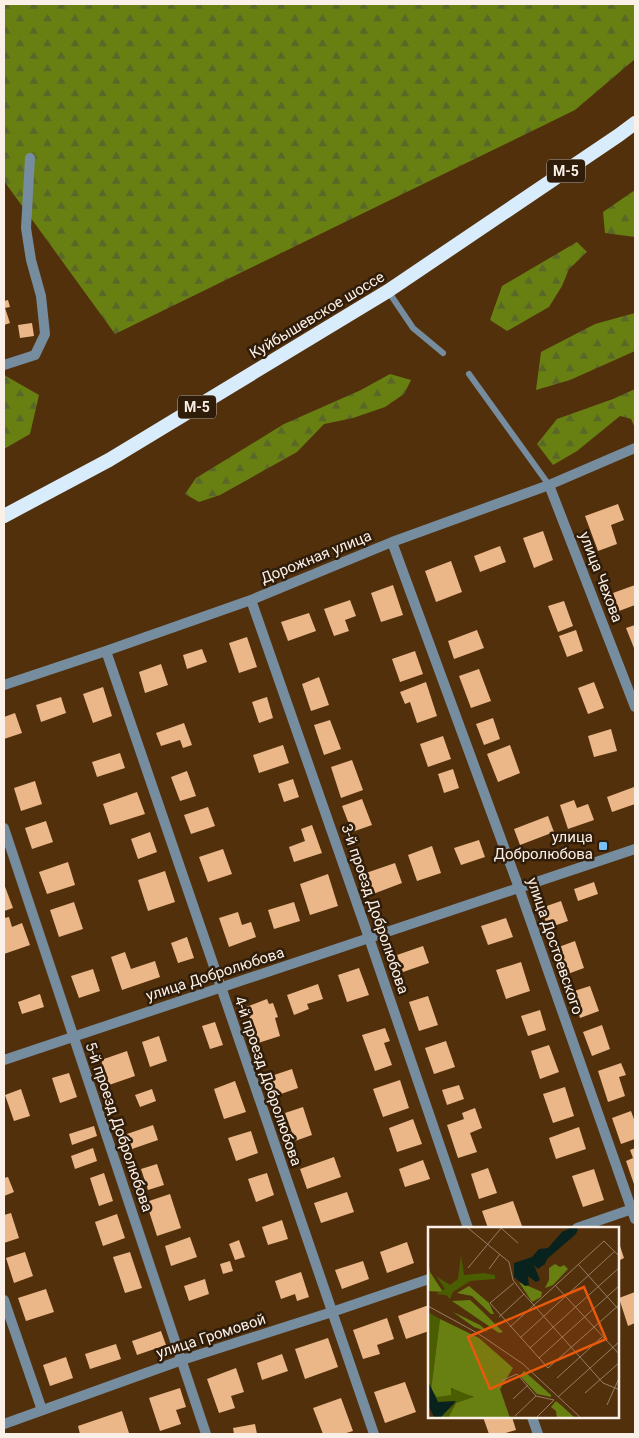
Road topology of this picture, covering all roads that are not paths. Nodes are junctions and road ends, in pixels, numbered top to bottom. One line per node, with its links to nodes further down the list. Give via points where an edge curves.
1 (635, 123): 3 (highway, Куйбышевское шоссе / М-5)
2 (30, 158): 5 (street, via 26,228 41,296 45,334 35,355)
3 (388, 291): 4 (lane, via 413,328); 9 (highway, Куйбышевское шоссе / М-5, via 109,460)
4 (443, 353)
5 (4, 365)
6 (469, 374): 8 (lane)
7 (635, 448): 8 (street, Дорожная улица)
8 (549, 486): 10 (street, Дорожная улица); 14 (street, улица Чехова)
9 (4, 516)
10 (392, 542): 11 (street, Дорожная улица); 17 (street, улица Достоевского)
11 (251, 600): 12 (street, Дорожная улица); 18 (street, 3-й проезд Добролюбова)
12 (106, 651): 13 (street, Дорожная улица); 19 (street, 4-й проезд Добролюбова)
13 (4, 685)
14 (635, 706)
15 (4, 828): 20 (street, 5-й проезд Добролюбова)
16 (635, 849): 17 (street, улица Добролюбова)
17 (519, 888): 18 (street, улица Добролюбова); 22 (street, улица Достоевского)
18 (369, 938): 19 (street, улица Добролюбова); 23 (street, 3-й проезд Добролюбова)
19 (220, 988): 20 (street, улица Добролюбова); 27 (street, 4-й проезд Добролюбова)
20 (73, 1037): 21 (street, улица Добролюбова); 28 (street, 5-й проезд Добролюбова)
21 (4, 1060)
22 (634, 1212): 24 (street)
23 (468, 1227)
24 (581, 1227)
25 (428, 1279): 27 (street, улица Громовой)
26 (4, 1300): 29 (street)
27 (332, 1312): 28 (street, улица Громовой); 33 (street, 4-й проезд Добролюбова)
28 (182, 1360): 29 (street, улица Громовой); 32 (street, 5-й проезд Добролюбова)
29 (42, 1410): 31 (street, улица Громовой)
30 (532, 1418): 34 (street)
31 (4, 1424)
32 (206, 1434)
33 (374, 1434)
34 (538, 1434)

